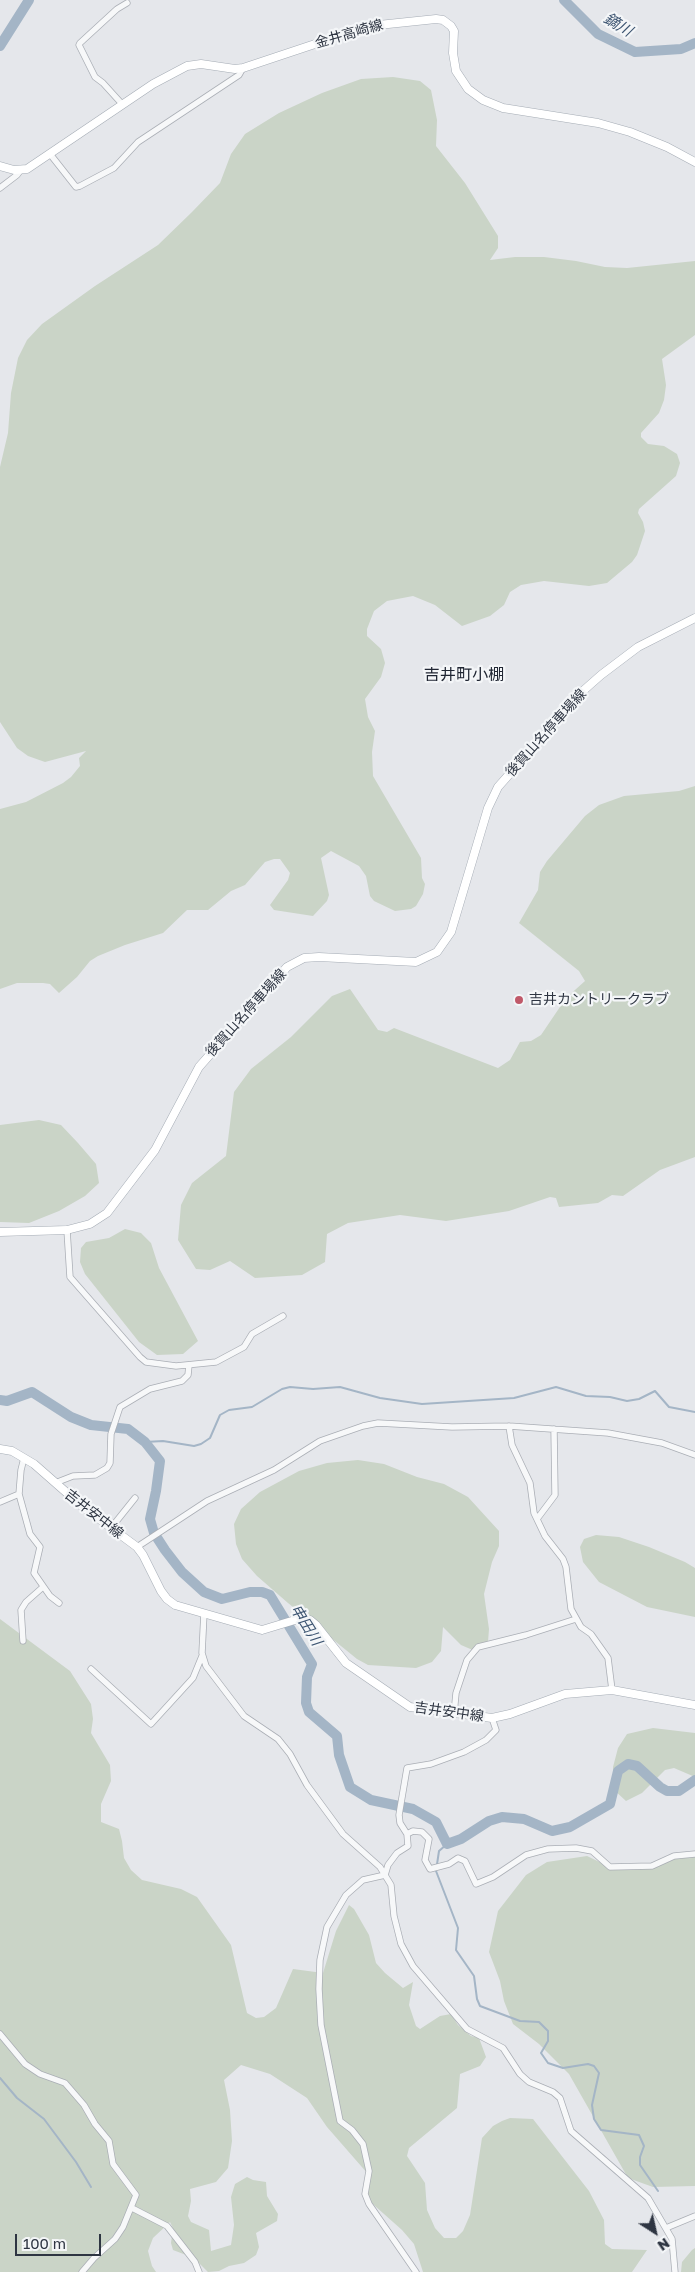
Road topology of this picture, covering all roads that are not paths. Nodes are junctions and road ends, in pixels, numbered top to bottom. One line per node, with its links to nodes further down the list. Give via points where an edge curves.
1 (127, 3): 3 (street, via 80,42 95,77)
2 (243, 68): 3 (main road, 金井高崎線, via 187,66); 4 (street, via 239,75 138,142 114,168 80,186 76,187); 5 (main road, 金井高崎線, via 375,25 443,20 454,31 454,64 459,78 483,100 502,108 598,123 630,132)
3 (122, 104): 4 (main road, 金井高崎線)
4 (50, 154): 7 (main road, 金井高崎線)
5 (695, 162)
6 (0, 166): 7 (main road)
7 (20, 171): 8 (street)
8 (0, 188)
9 (695, 618): 10 (main road, 後賀山名停車場線, via 638,647 601,675 498,787 488,808 451,932 437,952 416,962 319,957 304,958 287,967 199,1067 156,1150 106,1213 90,1224)
10 (67, 1230): 11 (main road, 後賀山名停車場線); 13 (street, via 70,1277 140,1357 151,1363)
11 (0, 1232)
12 (283, 1316): 13 (street, via 252,1334 244,1346 222,1360)
13 (189, 1365): 19 (street, via 188,1375 182,1381 150,1389 120,1408 112,1426 107,1468 95,1475 73,1476)
14 (510, 1426): 15 (street); 23 (street, via 512,1445 530,1483); 25 (street, via 378,1424 352,1428 320,1441 274,1470 207,1501)
15 (554, 1429): 17 (street, via 630,1436); 23 (street, via 555,1495)
16 (0, 1449): 18 (main road, 吉井安中線)
17 (695, 1455)
18 (24, 1458): 19 (main road, 吉井安中線); 20 (street)
19 (55, 1483): 24 (main road, 吉井安中線)
20 (19, 1494): 22 (street); 26 (street, via 30,1534 40,1546 33,1571)
21 (135, 1498): 24 (street)
22 (0, 1502)
23 (536, 1519): 29 (street, via 566,1567 571,1609)
24 (111, 1528): 25 (main road, 吉井安中線)
25 (140, 1545): 28 (main road, 吉井安中線, via 167,1599 175,1605)
26 (43, 1587): 27 (street); 30 (street, via 21,1610)
27 (59, 1603)
28 (204, 1613): 31 (street); 35 (main road, 吉井安中線, via 262,1630 302,1619 316,1624 346,1663 410,1707)
29 (576, 1619): 33 (street, via 608,1658); 35 (street, via 478,1647 466,1660 456,1693)
30 (23, 1641)
31 (202, 1656): 32 (street, via 193,1678 151,1724); 39 (street, via 244,1716 278,1739 343,1834 380,1866)
32 (91, 1669)
33 (612, 1690): 34 (main road, 吉井安中線); 36 (main road, 吉井安中線, via 565,1694)
34 (695, 1705)
35 (454, 1714): 36 (main road, 吉井安中線)
36 (492, 1718): 37 (street, via 496,1730 486,1740 431,1764 407,1768 400,1815 400,1823)
37 (407, 1834): 38 (street, via 422,1832 429,1839 425,1860 430,1869 458,1858 465,1860 476,1884 526,1855 548,1849 592,1851 610,1867 652,1866 674,1856); 39 (street, via 408,1846 397,1853)
38 (695, 1854)
39 (385, 1875): 43 (street, via 391,1885 401,1944 413,1966 468,2028 503,2048 529,2082 560,2098 571,2131 648,2198); 46 (street, via 363,1880 354,1886 334,1913 327,1927 320,1960 318,1989 321,2025 340,2121 363,2144 366,2156 365,2194)
40 (0, 2034): 41 (street, via 25,2064 40,2074 65,2083 84,2105 109,2142 113,2164 136,2195)
41 (132, 2208): 44 (street, via 115,2239); 45 (street, via 167,2226)
42 (695, 2216): 43 (street)
43 (666, 2228): 47 (street, via 674,2248)
44 (82, 2272)
45 (199, 2272)
46 (416, 2272)
47 (675, 2272)

